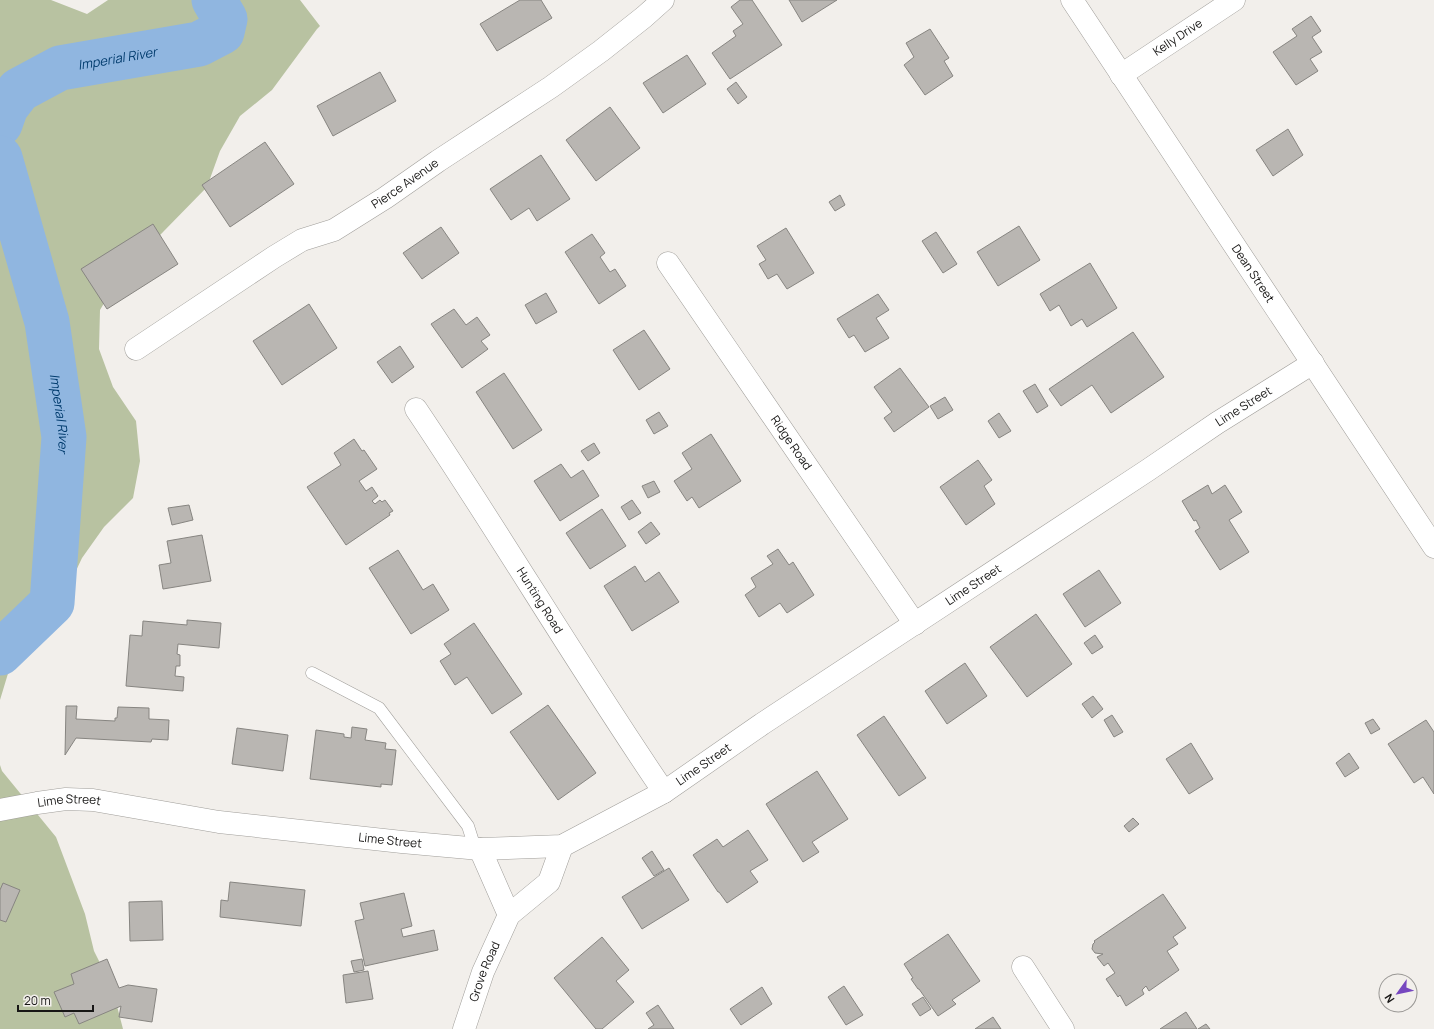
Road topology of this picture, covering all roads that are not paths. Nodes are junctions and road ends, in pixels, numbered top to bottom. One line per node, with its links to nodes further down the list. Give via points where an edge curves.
1 (663, 0): 6 (street, Pierce Avenue, via 551,88 385,198 334,230 302,240)
2 (1072, 0): 4 (street, Dean Street)
3 (1234, 0): 4 (street, Kelly Drive)
4 (1121, 75): 7 (street, Dean Street)
5 (668, 263): 10 (street, Ridge Road)
6 (136, 349)
7 (1313, 363): 9 (street, Dean Street); 10 (street, Lime Street, via 1217,423)
8 (416, 409): 12 (street, Hunting Road)
9 (1434, 546)
10 (915, 624): 12 (street, Lime Street)
11 (312, 673): 15 (lane, via 379,708 468,826)
12 (664, 792): 14 (street, Lime Street)
13 (0, 810): 15 (street, Lime Street, via 66,799 93,800 219,822)
14 (562, 846): 15 (street, Lime Street); 16 (street, Grove Road, via 549,882)
15 (478, 848): 16 (street)
16 (509, 915): 18 (street, Grove Road, via 483,972)
17 (1023, 967): 19 (street)
18 (464, 1029)
19 (1062, 1029)

